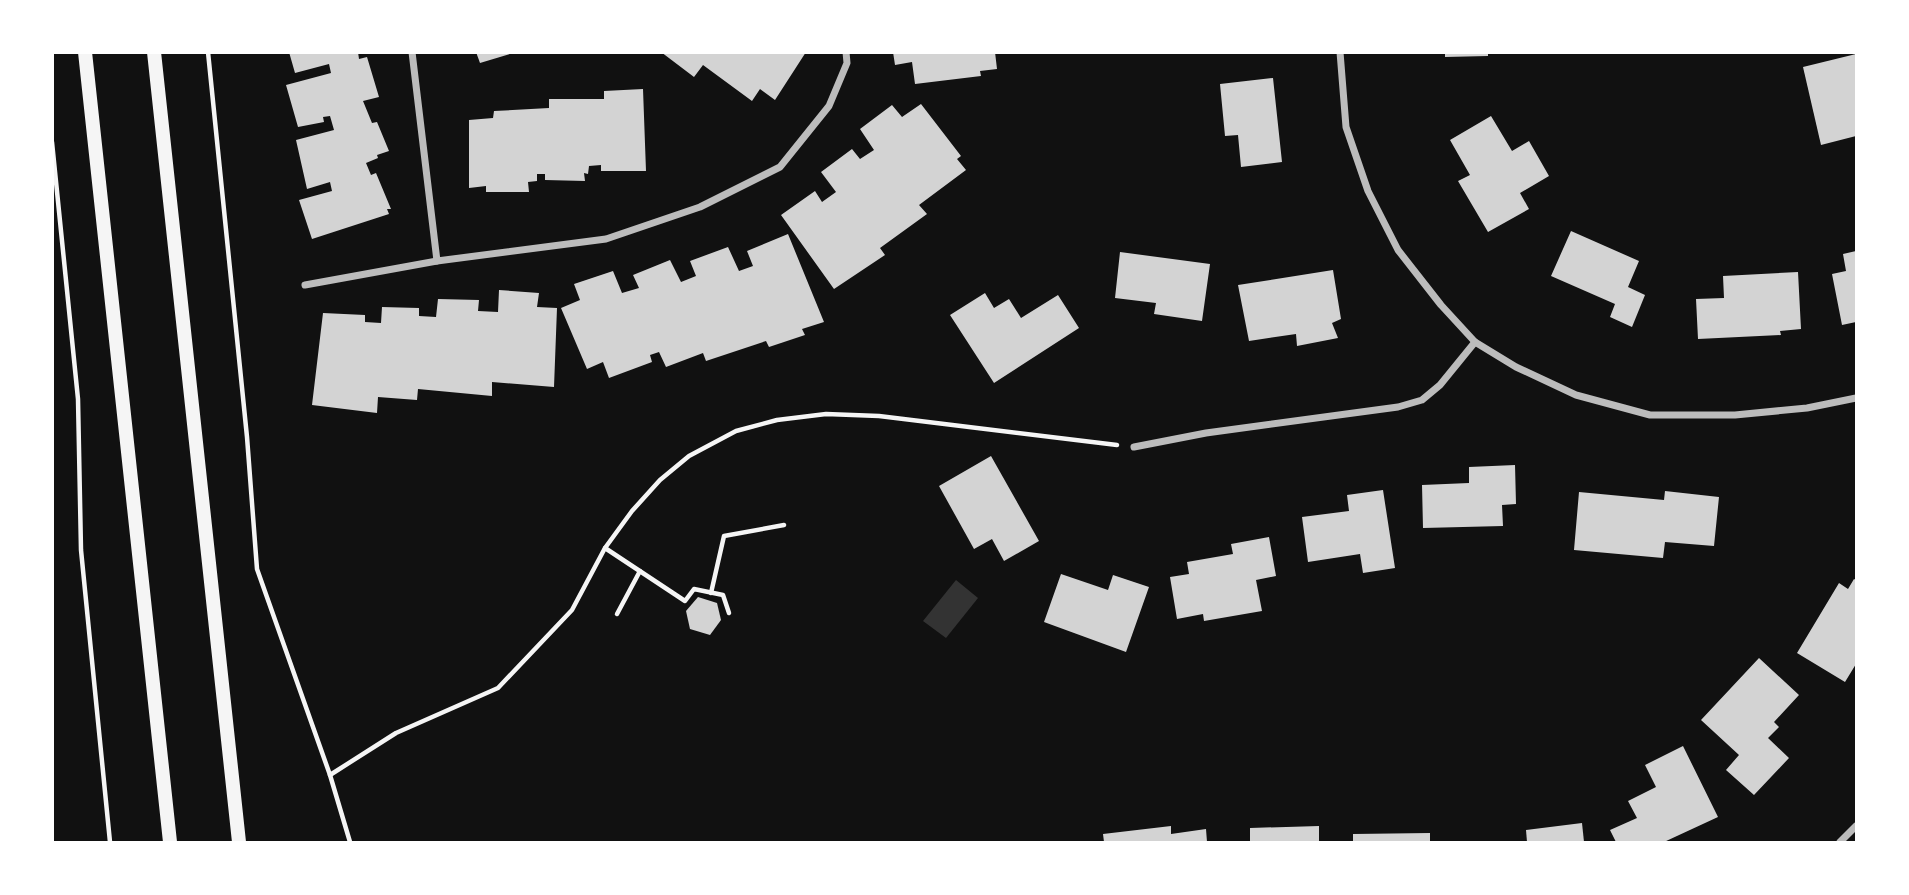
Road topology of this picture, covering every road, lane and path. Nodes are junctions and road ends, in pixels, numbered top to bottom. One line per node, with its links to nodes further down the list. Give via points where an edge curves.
1 (85, 52): 22 (main road)
2 (154, 52): 23 (main road)
3 (208, 52): 19 (path, via 257,569)
4 (412, 52): 8 (street)
5 (846, 52): 8 (street, via 847,63 829,106 780,167 700,207 606,239)
6 (1340, 52): 10 (street, via 1346,127 1368,191 1398,250)
7 (52, 142): 21 (path, via 78,399 81,550)
8 (437, 261): 9 (street)
9 (305, 285)
10 (1475, 342): 11 (street, via 1576,395 1650,415 1735,415); 12 (street, via 1422,400)
11 (1857, 398)
12 (1134, 447): 14 (path, via 879,416 825,414 776,420 736,431 689,456 660,480)
13 (784, 526): 16 (path, via 724,536)
14 (605, 548): 15 (path); 19 (path, via 572,610 498,688 397,733)
15 (640, 571): 16 (path, via 685,601 694,589); 18 (path)
16 (711, 593): 17 (path, via 723,595)
17 (729, 613)
18 (617, 614)
19 (330, 775): 24 (path)
20 (1857, 826): 25 (street)
21 (110, 842)
22 (170, 842)
23 (239, 842)
24 (350, 842)
25 (1840, 842)

